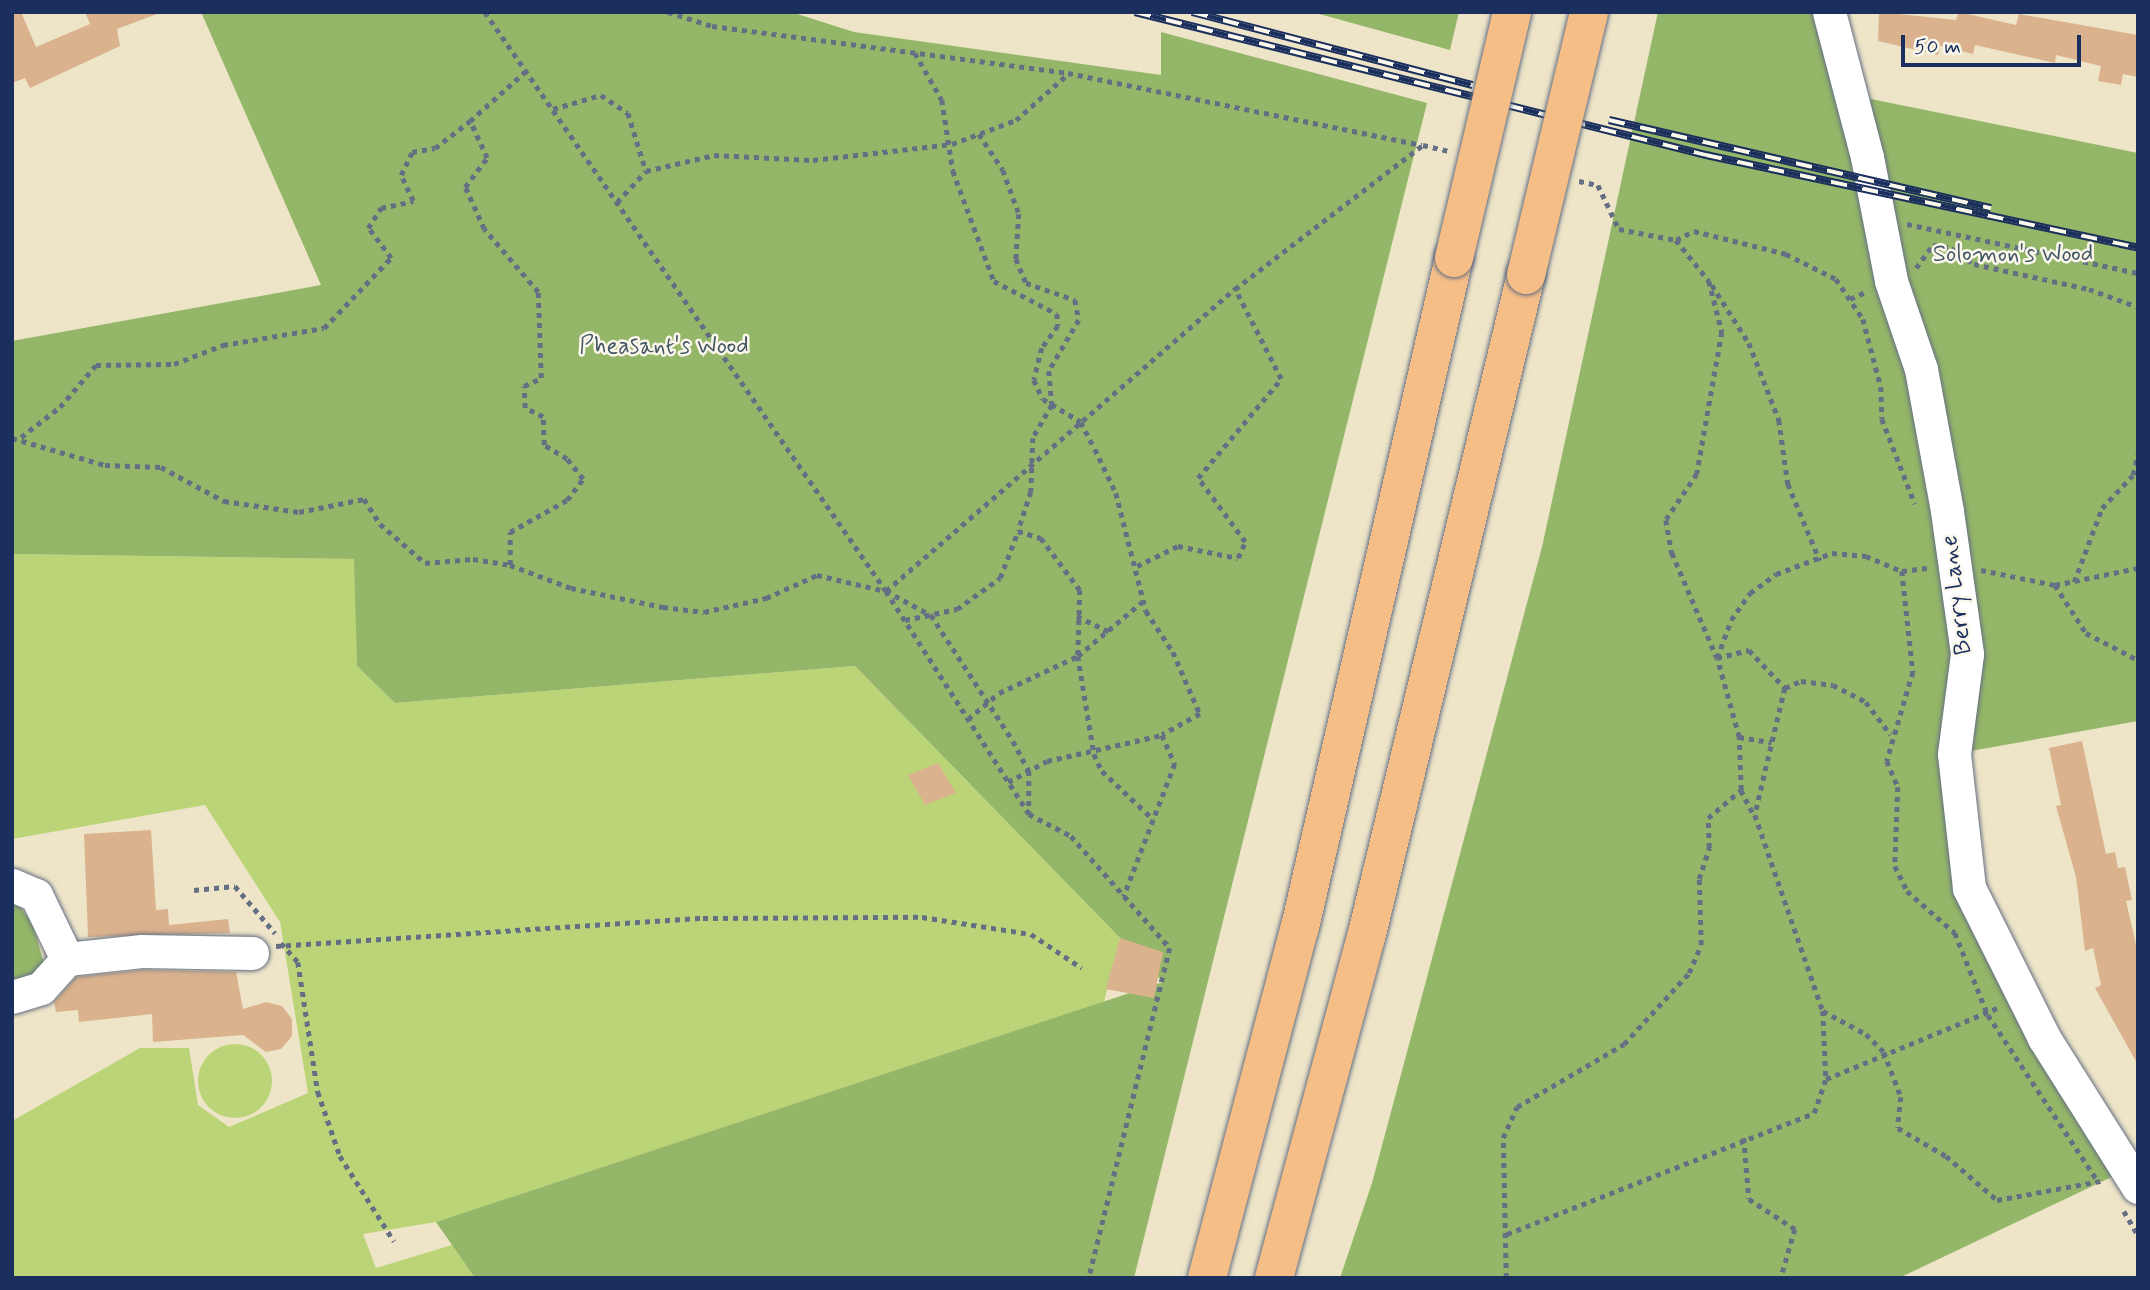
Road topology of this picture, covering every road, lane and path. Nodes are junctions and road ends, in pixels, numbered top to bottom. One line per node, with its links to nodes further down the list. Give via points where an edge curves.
1 (485, 12): 7 (path)
2 (668, 12): 6 (path, via 712,26)
3 (1512, 12): 79 (highway, bridge, via 1300,927)
4 (1589, 12): 80 (highway, bridge, via 1366,938)
5 (1829, 12): 18 (street, Berry Lane)
6 (915, 53): 8 (path); 12 (path, via 942,100)
7 (526, 71): 9 (path); 10 (path)
8 (1068, 73): 11 (path, via 1016,120); 13 (path)
9 (553, 109): 15 (path, via 601,95 628,113); 17 (path)
10 (470, 121): 27 (path, via 435,148 412,152 401,175 413,201 381,208 368,228 391,258 324,328 223,345 174,364 96,365 60,407); 34 (path, via 487,158 465,187 484,229 538,292 541,378 524,386 526,408 542,417 544,445 567,459 583,479 567,500 510,532)
11 (979, 134): 12 (path); 25 (path, via 1003,170 1019,214 1016,259 1026,283 1075,300 1079,320 1049,371)
12 (952, 144): 15 (path, via 813,160 714,155); 25 (path, via 953,171 994,281 1057,314 1058,326 1042,348 1034,380)
13 (1423, 145): 14 (path); 23 (path)
14 (1463, 155)
15 (646, 171): 17 (path)
16 (1571, 179): 19 (path, via 1598,186 1619,229)
17 (617, 202): 40 (path)
18 (1879, 218): 20 (path); 35 (street, Berry Lane, via 1891,281 1921,369)
19 (1676, 240): 22 (path); 31 (path, via 1694,231 1786,254 1836,279 1863,319 1881,387 1882,419)
20 (2138, 273)
21 (1908, 278): 24 (path, via 1933,245 1974,264 2089,289)
22 (1709, 281): 33 (path, via 1749,343 1779,419 1788,484); 47 (path, via 1722,332 1699,461 1666,520 1672,553)
23 (1235, 289): 26 (path); 36 (path, via 1281,379 1198,478 1245,542 1238,558 1178,546)
24 (2138, 307)
25 (1052, 405): 26 (path); 30 (path, via 1032,438)
26 (1081, 422): 30 (path); 36 (path, via 1116,493)
27 (21, 437): 28 (path); 34 (path, via 105,465 161,467 225,501 299,512 364,499 380,524 425,563 473,559)
28 (12, 438)
29 (2138, 454): 38 (path, via 2133,475 2102,508)
30 (1031, 465): 32 (path); 40 (path)
31 (1920, 517)
32 (1018, 531): 42 (path, via 1000,578 957,609); 43 (path, via 1041,538 1080,590)
33 (1820, 561): 35 (path, via 1832,553 1866,556 1902,571); 47 (path, via 1776,574 1750,593 1731,620)
34 (510, 565): 40 (path, via 571,587 704,612 766,598 817,575)
35 (1954, 565): 39 (path); 69 (street, Berry Lane, via 1967,654 1954,754 1969,888)
36 (1136, 566): 41 (path)
37 (2138, 568): 38 (path)
38 (2074, 582): 39 (path)
39 (2055, 585): 48 (path, via 2086,633)
40 (886, 591): 42 (path); 44 (path)
41 (1143, 600): 45 (path); 52 (path, via 1200,714)
42 (931, 614): 44 (path); 50 (path)
43 (1077, 616): 45 (path); 46 (path)
44 (905, 621): 51 (path)
45 (1111, 632): 46 (path)
46 (1078, 656): 50 (path); 56 (path)
47 (1717, 658): 49 (path, via 1749,650); 54 (path)
48 (2138, 660)
49 (1785, 688): 53 (path, via 1801,681 1833,685 1866,702); 55 (path)
50 (986, 704): 51 (path); 57 (path)
51 (968, 719): 58 (path)
52 (1162, 735): 56 (path); 61 (path, via 1175,764)
53 (1891, 735)
54 (1739, 737): 55 (path); 59 (path)
55 (1772, 742): 62 (path)
56 (1094, 754): 57 (path); 61 (path, via 1102,771)
57 (1028, 771): 58 (path); 60 (path)
58 (1008, 782): 60 (path)
59 (1741, 790): 62 (path); 76 (path, via 1708,818 1709,848 1699,879 1702,945 1689,974 1624,1044 1517,1107 1503,1138)
60 (1028, 814): 65 (path, via 1071,836)
61 (1154, 820): 65 (path)
62 (1758, 824): 71 (path)
63 (12, 885): 67 (street, via 36,895)
64 (194, 890): 66 (path, via 235,886)
65 (1124, 896): 78 (path, via 1170,948)
66 (267, 949): 67 (street, via 142,951); 68 (path, via 704,918 922,917 1031,934); 77 (path, via 298,962 318,1091 340,1156)
67 (67, 959): 70 (street, via 41,988)
68 (1082, 968)
69 (2019, 993): 72 (path, via 1988,1015); 75 (street, Berry Lane)
70 (12, 997)
71 (1823, 1011): 72 (path, via 1866,1034); 73 (path)
72 (1884, 1052): 73 (path); 75 (path, via 1901,1097 1898,1128 1946,1156 1997,1200)
73 (1826, 1079): 74 (path, via 1815,1113)
74 (1744, 1138): 76 (path); 82 (path, via 1749,1199 1795,1229)
75 (2134, 1174)
76 (1507, 1234): 81 (path)
77 (394, 1241)
78 (1089, 1278)
79 (1206, 1278)
80 (1274, 1278)
81 (1506, 1278)
82 (1781, 1278)

